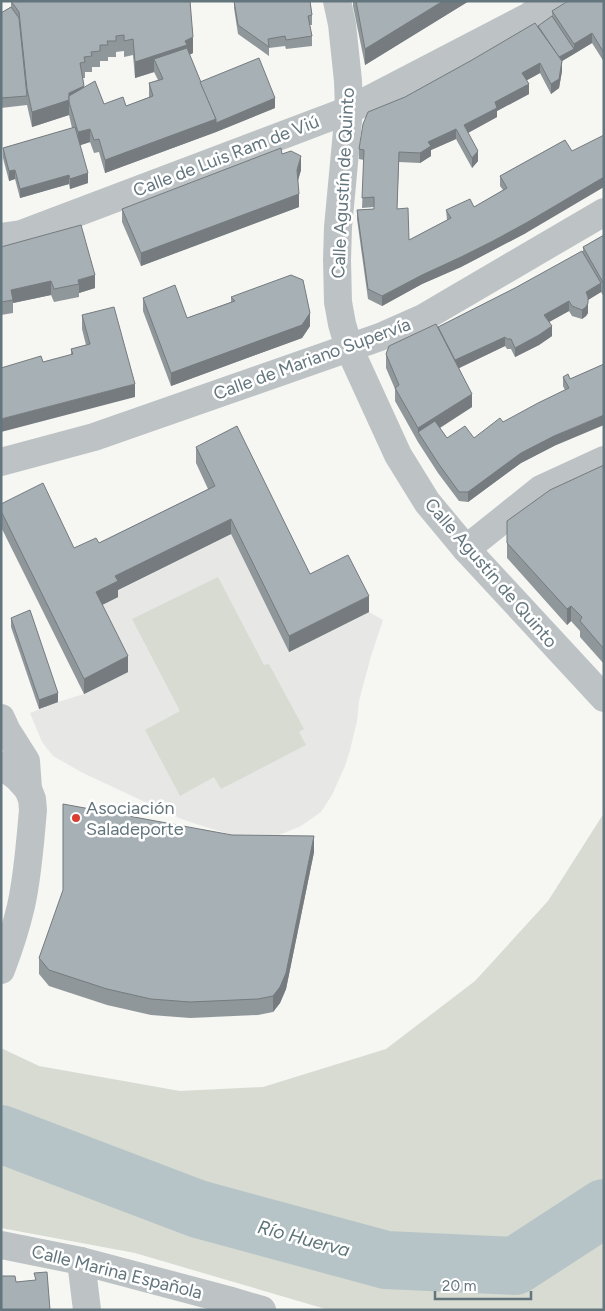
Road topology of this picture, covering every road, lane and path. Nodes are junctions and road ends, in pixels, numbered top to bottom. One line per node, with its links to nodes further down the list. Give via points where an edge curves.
1 (337, 1): 3 (street, Calle Agustín de Quinto)
2 (550, 1): 3 (street, Calle de Luis Ram de Viú, via 528,17)
3 (349, 110): 5 (street, Calle de Luis Ram de Viú, via 21,234); 6 (street, Calle Agustín de Quinto, via 337,260 338,302)
4 (604, 212): 6 (street, Calle de Mariano Supervía, via 422,318)
5 (1, 237)
6 (348, 348): 8 (street, Calle de Mariano Supervía, via 94,437); 9 (street, Calle Agustín de Quinto, via 398,455 427,502)
7 (604, 460): 9 (street, via 541,489)
8 (1, 462)
9 (466, 549): 10 (street, Calle Agustín de Quinto)
10 (604, 698)
11 (1, 718): 13 (street, via 26,761)
12 (1, 765): 13 (street)
13 (28, 789): 14 (street, via 33,810 26,877)
14 (1, 970)
15 (1, 1245): 16 (street, Calle Marina Española)
16 (81, 1261): 17 (street); 18 (street, Calle Marina Española)
17 (87, 1310)
18 (262, 1310)

